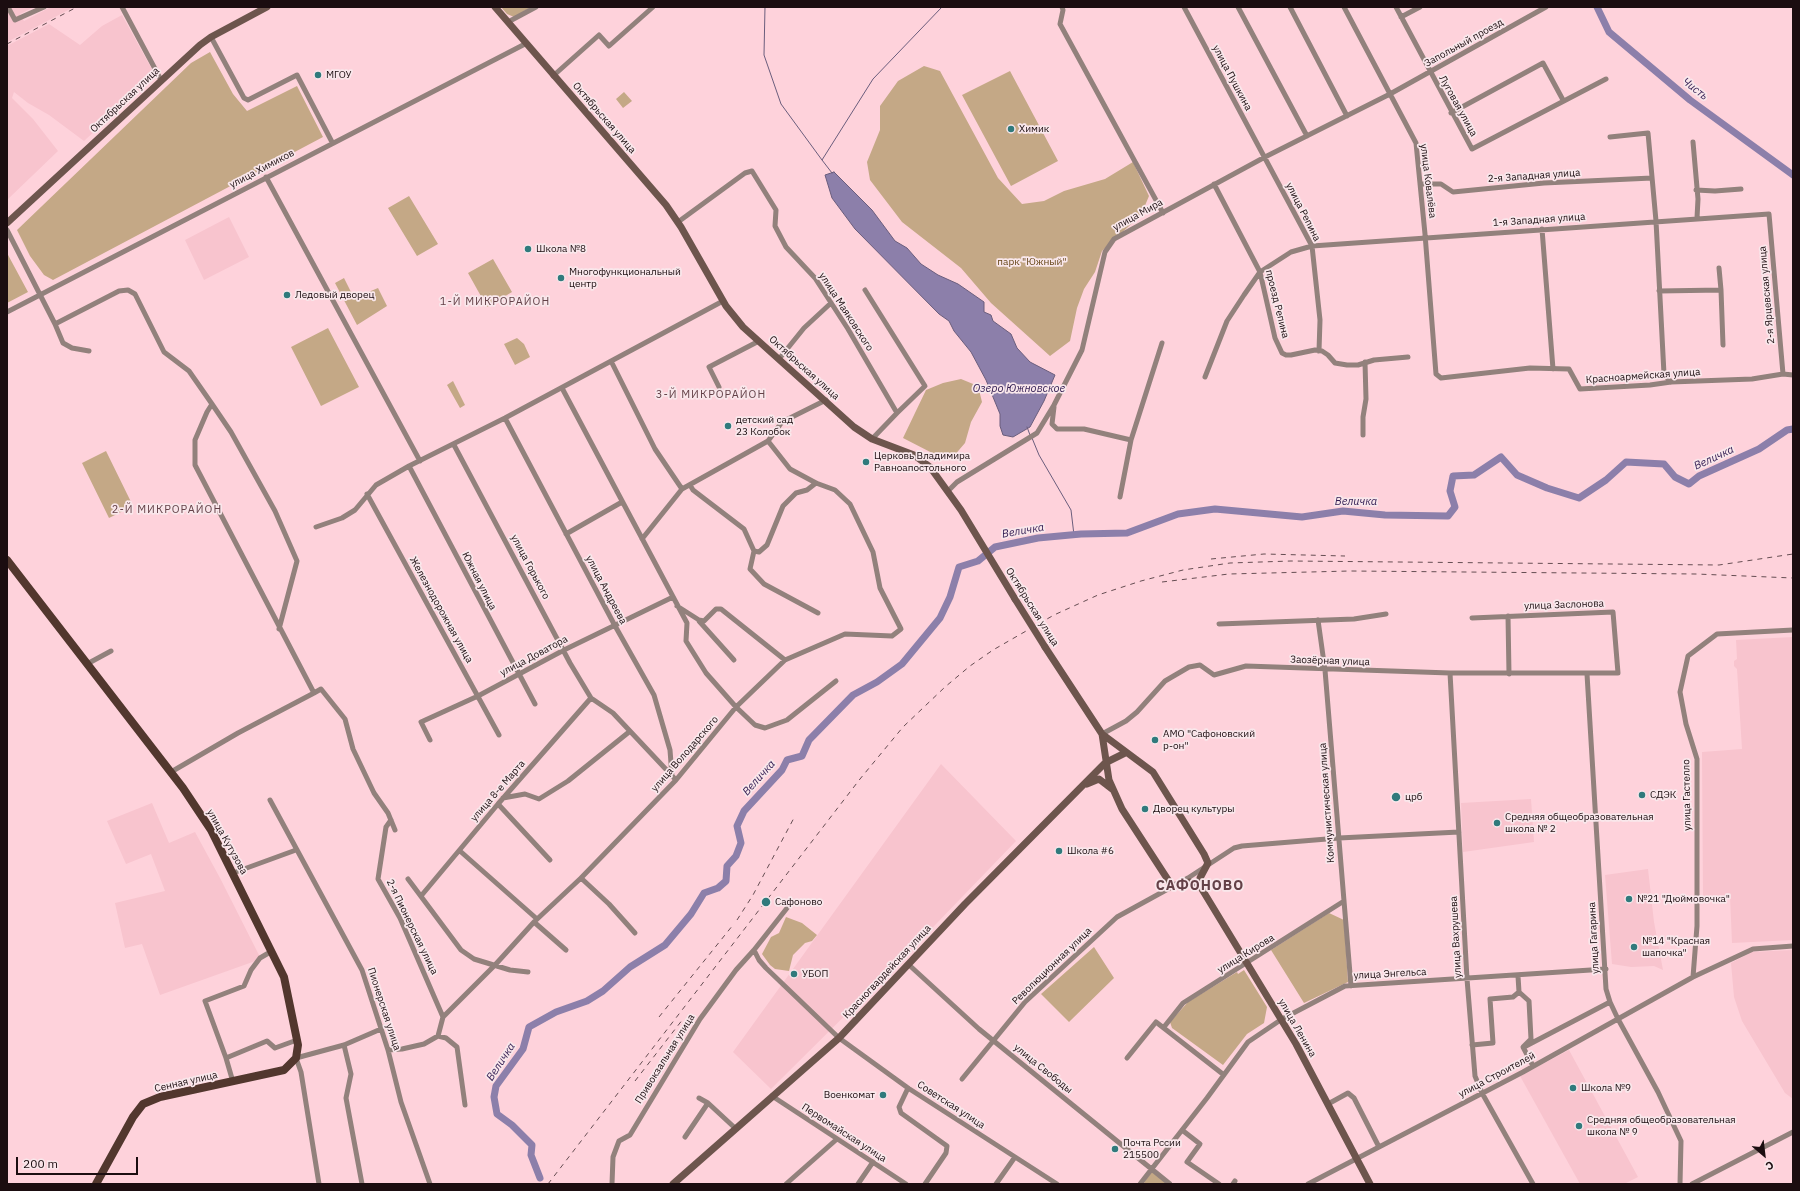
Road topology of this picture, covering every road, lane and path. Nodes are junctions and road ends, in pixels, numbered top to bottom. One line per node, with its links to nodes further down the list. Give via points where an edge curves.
1 (8, 7): 2 (street, via 15,20)
2 (44, 7)
3 (122, 7): 23 (street)
4 (267, 7): 18 (main road, Октябрьская улица)
5 (495, 7): 17 (main road, Октябрьская улица)
6 (536, 7): 17 (street)
7 (653, 7): 21 (street, via 609,46 599,35)
8 (1062, 7): 39 (street, via 1060,24)
9 (1184, 7): 32 (street, улица Пушкина)
10 (1238, 7): 28 (street)
11 (1290, 7): 27 (street)
12 (1344, 7): 24 (street, улица Ковалёва)
13 (1396, 7): 16 (street, Луговая улица)
14 (1420, 7): 16 (street)
15 (1546, 7): 20 (street, Запольный проезд)
16 (1401, 17): 20 (street, Луговая улица)
17 (508, 22): 19 (main road, Октябрьская улица)
18 (211, 37): 23 (main road, Октябрьская улица); 30 (street, via 244,98 248,100 297,75)
19 (525, 44): 21 (main road, Октябрьская улица); 30 (street, улица Химиков)
20 (1429, 73): 24 (street, Запольный проезд); 26 (street, Луговая улица)
21 (553, 76): 43 (main road, Октябрьская улица)
22 (1606, 79): 25 (street)
23 (161, 80): 44 (main road, Октябрьская улица)
24 (1390, 94): 27 (street, улица Мира); 36 (street, улица Ковалёва, via 1416,143)
25 (1563, 100): 26 (street, Луговая улица, via 1472,149); 26 (street, via 1543,63)
26 (1451, 112)
27 (1347, 116): 28 (street, улица Мира)
28 (1307, 136): 32 (street, улица Мира)
29 (1610, 136): 34 (street, via 1648,133)
30 (332, 142): 33 (street, улица Химиков)
31 (1693, 142): 38 (street)
32 (1265, 157): 35 (street, улица Мира); 48 (street, улица Репина)
33 (266, 177): 54 (street, улица Химиков); 86 (street)
34 (1652, 178): 36 (street, 2-я Западная улица, via 1544,183 1453,192 1441,184); 42 (street)
35 (1214, 184): 39 (street, улица Мира); 50 (street, проезд Репина)
36 (1420, 184): 47 (street, улица Ковалёва)
37 (1741, 189): 38 (street)
38 (1696, 190): 41 (street)
39 (1162, 213): 78 (street, улица Мира, via 1114,239 1105,252 1082,350)
40 (1769, 214): 41 (street, 1-я Западная улица); 70 (street, 2-я Ярцевская улица)
41 (1697, 218): 42 (street, 1-я Западная улица)
42 (1656, 220): 45 (street, 1-я Западная улица); 53 (street)
43 (678, 222): 55 (main road, Октябрьская улица); 56 (street, улица Маяковского, via 745,173 752,172 776,210 775,226 786,247 815,278)
44 (7, 223)
45 (1542, 229): 47 (street, 1-я Западная улица); 68 (street)
46 (7, 230): 54 (street)
47 (1426, 238): 48 (street, 1-я Западная улица); 69 (street, улица Ковалёва)
48 (1312, 246): 50 (street, 1-я Западная улица, via 1292,252); 63 (street, улица Репина, via 1320,320)
49 (1719, 268): 52 (street)
50 (1260, 272): 63 (street, проезд Репина, via 1282,353 1286,356); 72 (street, via 1227,320)
51 (865, 290): 79 (street, via 924,386)
52 (1721, 290): 53 (street); 61 (street)
53 (1659, 291): 73 (street, via 1664,374)
54 (40, 295): 57 (street, улица Химиков); 58 (street)
55 (723, 301): 59 (main road, Октябрьская улица); 66 (street)
56 (831, 303): 65 (street, via 804,328); 79 (street, улица Маяковского)
57 (7, 312)
58 (55, 324): 62 (street, via 63,343 72,348); 77 (street, via 119,291 128,290 134,294 164,352 188,371)
59 (758, 341): 65 (main road, Октябрьская улица); 74 (street, via 709,367)
60 (1162, 343): 83 (street)
61 (1723, 345)
62 (89, 351)
63 (1319, 351): 67 (street, via 1328,355 1334,364 1358,365)
64 (1408, 357): 67 (street)
65 (779, 359): 76 (main road, Октябрьская улица)
66 (611, 361): 75 (street); 90 (street, via 655,449)
67 (1365, 362): 81 (street, via 1366,399)
68 (1553, 369): 69 (street, Красноармейская улица, via 1530,368 1441,378); 73 (street, Красноармейская улица, via 1569,369 1580,389)
69 (1436, 374)
70 (1783, 374): 71 (street, Красноармейская улица); 73 (street, Красноармейская улица, via 1752,379)
71 (1793, 375)
72 (1205, 377)
73 (1671, 382)
74 (719, 387)
75 (562, 388): 80 (street); 94 (street)
76 (826, 400): 82 (main road, Октябрьская улица, via 854,427); 84 (street, via 782,422)
77 (212, 404): 110 (street, via 231,432 275,511 297,561); 110 (street, via 206,412 195,440 195,465)
78 (1054, 405): 83 (street, via 1052,424 1057,429 1084,429); 91 (street, улица Мира, via 1037,433 957,482)
79 (897, 413): 82 (street)
80 (505, 418): 85 (street); 96 (street, улица Андреева)
81 (1362, 435)
82 (872, 439): 91 (main road, Октябрьская улица, via 914,455 930,466)
83 (1131, 440): 93 (street)
84 (768, 441): 88 (street, via 790,469); 89 (street)
85 (454, 444): 86 (street); 112 (street, улица Горького)
86 (420, 461): 87 (street)
87 (410, 466): 92 (street, via 376,485); 118 (street, Южная улица)
88 (816, 483): 98 (street, via 807,490 796,493 783,506 768,546 759,552); 115 (street, улица Володарского, via 836,490 850,504 873,552 880,588 901,630 892,636 845,634)
89 (690, 485): 90 (street); 98 (street, via 744,529)
90 (682, 489): 97 (street)
91 (948, 491): 129 (main road, Октябрьская улица, bridge)
92 (367, 494): 95 (street, via 355,510 326,525); 124 (street, Железнодорожная улица)
93 (1120, 496)
94 (622, 502): 96 (street); 97 (street)
95 (316, 527)
96 (566, 534): 108 (street, улица Андреева)
97 (642, 539): 100 (street)
98 (754, 551): 102 (street, via 750,569 764,584)
99 (7, 560): 116 (main road, улица Кутузова)
100 (673, 597): 101 (street); 108 (street, улица Доватора)
101 (677, 606): 106 (street); 127 (street, via 687,623 686,641 706,673)
102 (818, 613)
103 (1386, 614): 107 (street, via 1354,619)
104 (1508, 616): 105 (street, улица Заслонова); 120 (street); 121 (street, улица Заслонова, via 1613,612 1618,673)
105 (1472, 618)
106 (699, 620): 114 (street); 115 (street, via 704,621 716,609 722,609)
107 (1318, 620): 109 (street); 117 (street, Коммунистическая улица)
108 (614, 624): 112 (street, улица Доватора); 135 (street, улица Андреева, via 654,695 666,731)
109 (1219, 624)
110 (279, 629): 123 (street)
111 (1793, 630): 170 (street, улица Гастелло, via 1718,634 1688,656 1680,692 1686,724 1697,759 1697,926)
112 (564, 650): 118 (street, улица Доватора); 125 (street, улица Горького)
113 (111, 651): 116 (street)
114 (734, 660)
115 (785, 660): 127 (street, улица Володарского)
116 (87, 664): 134 (main road, улица Кутузова)
117 (1325, 670): 119 (street, Заозёрная улица); 129 (street, Заозёрная улица, via 1246,666 1214,675 1200,666 1189,667 1165,680 1137,712); 145 (street, Коммунистическая улица)
118 (519, 673): 124 (street, улица Доватора); 126 (street, Южная улица)
119 (1450, 673): 120 (street, Заозёрная улица); 144 (street, улица Вахрушева)
120 (1509, 674): 121 (street, Заозёрная улица)
121 (1586, 674): 167 (street, улица Гагарина)
122 (836, 681): 127 (street, via 787,720 765,728 755,725)
123 (314, 693): 134 (street); 142 (street, via 321,689 346,719 353,749 374,794)
124 (478, 696): 130 (street, Железнодорожная улица); 131 (street, улица Доватора, via 421,722)
125 (591, 698): 128 (street, via 613,713); 139 (street, улица 8-е Марта)
126 (535, 704)
127 (736, 707): 136 (street, улица Володарского)
128 (629, 732): 135 (street); 139 (street, via 568,781 539,799 525,794)
129 (1102, 734): 132 (main road, Октябрьская улица); 133 (main road, Октябрьская улица)
130 (499, 735)
131 (430, 740)
132 (1125, 753): 133 (main road, Красногвардейская улица); 149 (main road, Октябрьская улица, via 1153,772)
133 (1105, 763): 137 (main road, Красногвардейская улица); 138 (main road, Октябрьская улица)
134 (171, 772): 150 (main road, улица Кутузова, via 210,830)
135 (672, 776): 136 (street)
136 (676, 780): 151 (street, улица Володарского)
137 (1081, 787): 138 (main road, via 1099,779); 165 (main road, Красногвардейская улица)
138 (1112, 790): 153 (main road, Октябрьская улица)
139 (503, 798): 141 (street, улица 8-е Марта)
140 (270, 800): 146 (street, Пионерская улица)
141 (498, 804): 147 (street, улица 8-е Марта); 148 (street)
142 (391, 820): 143 (street); 175 (street, 2-я Пионерская улица, via 386,827 378,880 400,918)
143 (395, 830)
144 (1459, 832): 145 (street); 171 (street, улица Вахрушева)
145 (1339, 838): 149 (street, via 1242,846); 156 (street, Коммунистическая улица)
146 (296, 850): 150 (street); 179 (street, Пионерская улица, via 362,970)
147 (460, 851): 155 (street, улица 8-е Марта); 158 (street)
148 (550, 860)
149 (1208, 863): 153 (street, Революционная улица); 154 (main road, via 1200,878)
150 (233, 873): 163 (main road, улица Кутузова)
151 (581, 878): 158 (street, улица Володарского); 159 (street)
152 (408, 879): 155 (street)
153 (1172, 886): 154 (main road, via 1190,882); 183 (street, Революционная улица, via 1117,917 1025,1002)
154 (1200, 886): 164 (main road, улица Ленина)
155 (421, 896): 166 (street, via 461,950 474,959)
156 (1344, 901): 164 (street, улица Кирова); 172 (street, Коммунистическая улица)
157 (791, 904): 162 (street, Привокзальная улица)
158 (536, 920): 161 (street); 166 (street, улица Володарского)
159 (635, 933)
160 (1793, 946): 170 (street, улица Строителей, via 1753,949)
161 (566, 950)
162 (754, 950): 181 (street, via 766,968); 217 (street, Привокзальная улица, via 700,1019 630,1135 619,1141 613,1157)
163 (272, 951): 182 (main road, улица Кутузова, via 286,987); 188 (street, via 260,958 244,986 205,1001)
164 (1248, 963): 176 (main road, улица Ленина); 178 (street, улица Кирова, via 1182,1003)
165 (908, 964): 181 (main road, Красногвардейская улица); 183 (street, улица Свободы)
166 (495, 965): 168 (street); 175 (street, улица Володарского)
167 (1606, 969): 169 (street, улица Энгельса); 174 (street, улица Гагарина, via 1606,989)
168 (528, 972)
169 (1518, 976): 171 (street, улица Энгельса); 173 (street)
170 (1693, 978): 177 (street, улица Строителей)
171 (1468, 979): 172 (street, улица Энгельса); 185 (street, улица Вахрушева)
172 (1351, 986): 176 (street, улица Энгельса, via 1345,986)
173 (1519, 992): 185 (street, via 1513,997 1490,998 1493,1043); 186 (street, via 1529,1001 1531,1039)
174 (1610, 1002): 177 (street, улица Гагарина); 186 (street)
175 (443, 1017): 180 (street)
176 (1282, 1019): 192 (street, улица Энгельса, via 1248,1042); 200 (main road, улица Ленина)
177 (1618, 1019): 191 (street, улица Строителей); 230 (street, улица Гагарина, via 1681,1140)
178 (1164, 1028): 190 (street, via 1156,1022); 192 (street)
179 (381, 1029): 184 (street); 187 (street, Пионерская улица)
180 (438, 1036): 187 (street, via 424,1044); 201 (street, via 446,1038 457,1047)
181 (839, 1038): 195 (street, Советская улица); 197 (main road, Красногвардейская улица)
182 (297, 1040): 188 (street, via 275,1048 267,1041); 189 (main road, улица Кутузова)
183 (993, 1040): 193 (street, Революционная улица); 211 (street, улица Свободы)
184 (344, 1045): 189 (street); 215 (street, via 351,1074 346,1098)
185 (1472, 1045): 196 (street, улица Вахрушева, via 1475,1076)
186 (1523, 1047): 191 (street)
187 (388, 1050): 216 (street, Пионерская улица, via 401,1102)
188 (226, 1058): 194 (street)
189 (296, 1058): 194 (main road, Сенная улица, via 284,1070); 214 (street, улица Кутузова, via 301,1072)
190 (1127, 1058)
191 (1533, 1066): 196 (street, улица Строителей)
192 (1224, 1075): 203 (street, улица Энгельса)
193 (962, 1079)
194 (233, 1082): 213 (main road, Сенная улица, via 160,1097 143,1104 133,1117)
195 (908, 1088): 208 (street, Советская улица); 221 (street, via 899,1107 901,1112 947,1146 946,1153)
196 (1482, 1093): 207 (street, улица Строителей); 229 (street, улица Вахрушева)
197 (772, 1096): 202 (main road, Красногвардейская улица); 206 (street, Первомайская улица)
198 (699, 1098): 199 (street)
199 (708, 1103): 202 (street); 205 (street)
200 (1328, 1104): 207 (street, via 1348,1093 1354,1098); 209 (main road, улица Ленина)
201 (465, 1106)
202 (736, 1128): 218 (main road, Красногвардейская улица)
203 (1182, 1130): 211 (street, улица Энгельса); 226 (street, via 1200,1144 1187,1162)
204 (1793, 1132): 231 (street)
205 (685, 1137)
206 (837, 1139): 210 (street, Первомайская улица); 212 (street)
207 (1379, 1147): 209 (street, улица Строителей)
208 (1015, 1157): 222 (street); 223 (street, Советская улица)
209 (1356, 1159): 227 (street, улица Строителей); 228 (main road, улица Ленина)
210 (872, 1162): 219 (street); 220 (street, Первомайская улица)
211 (1151, 1170): 224 (street, улица Энгельса); 225 (street, улица Свободы)
212 (789, 1183)
213 (96, 1184)
214 (319, 1184)
215 (362, 1184)
216 (430, 1184)
217 (612, 1184)
218 (673, 1184)
219 (858, 1184)
220 (906, 1184)
221 (925, 1184)
222 (996, 1184)
223 (1057, 1184)
224 (1140, 1184)
225 (1170, 1184)
226 (1219, 1184)
227 (1308, 1184)
228 (1370, 1184)
229 (1533, 1184)
230 (1680, 1184)
231 (1692, 1184)

